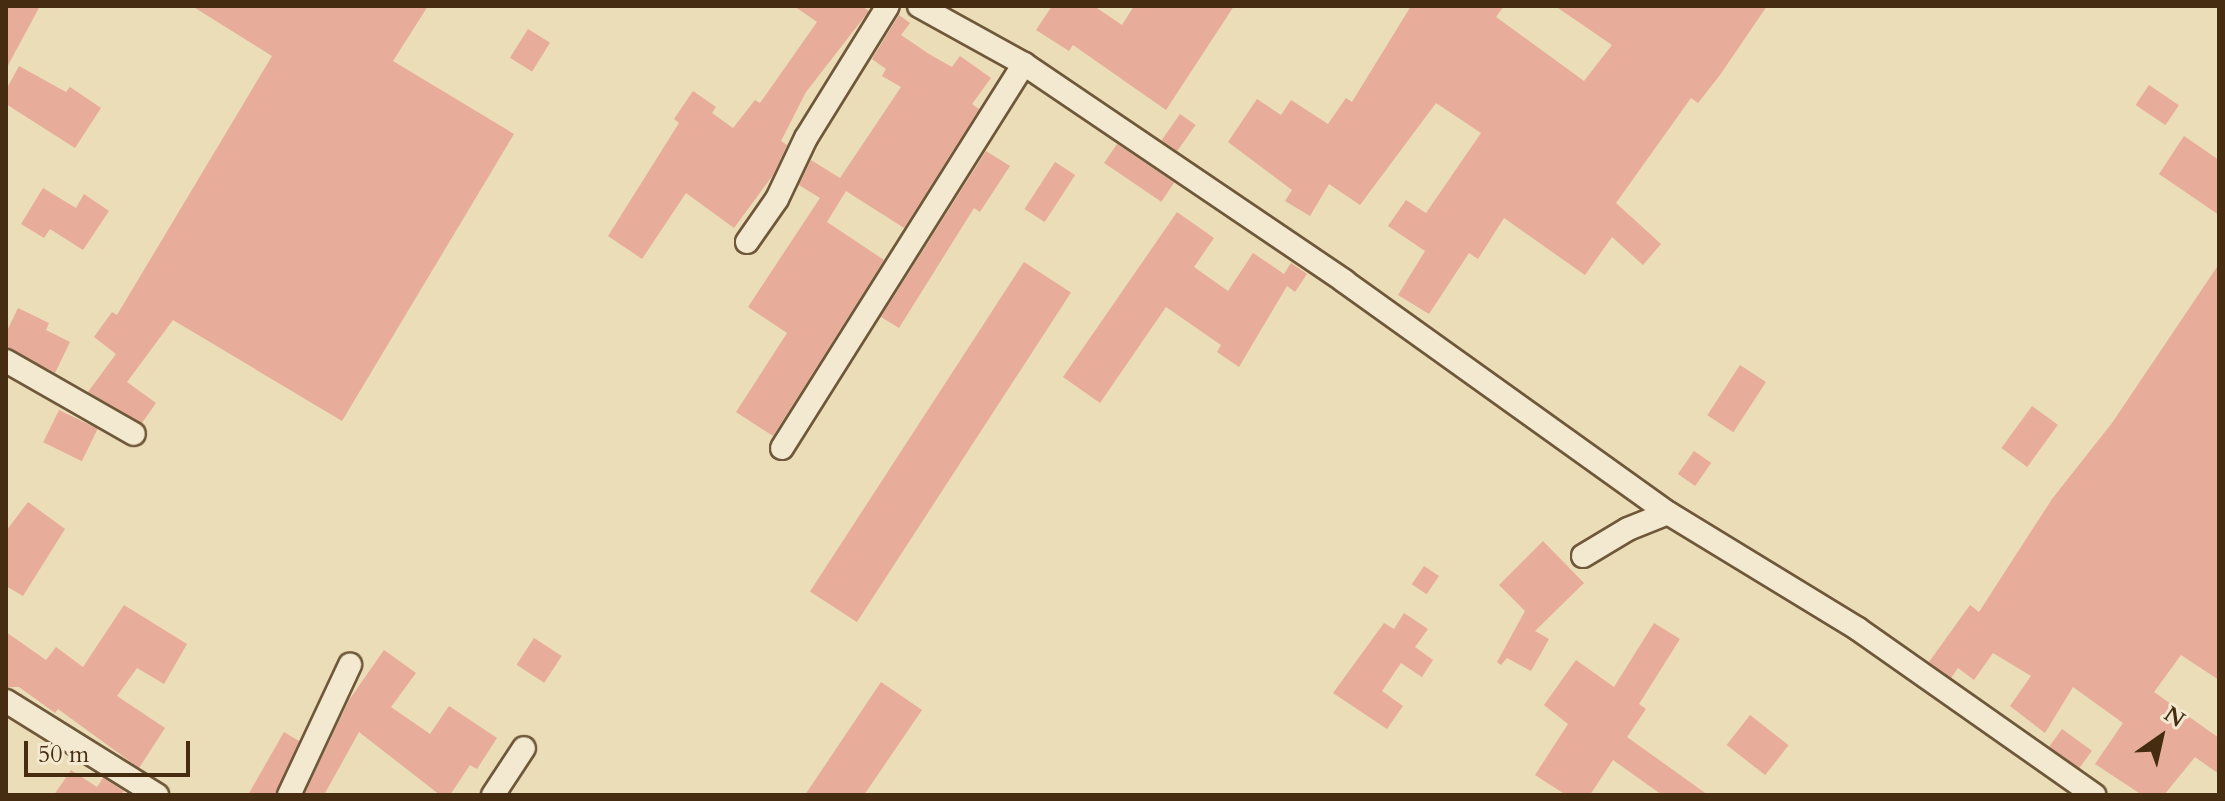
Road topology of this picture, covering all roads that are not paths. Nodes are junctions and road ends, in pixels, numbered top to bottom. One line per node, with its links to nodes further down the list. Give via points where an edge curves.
1 (888, 6): 4 (street)
2 (919, 6): 3 (street)
3 (1024, 64): 7 (street); 8 (street, via 1344,281)
4 (747, 242)
5 (6, 361): 6 (street)
6 (134, 434)
7 (782, 448)
8 (1668, 513): 9 (street); 16 (street, via 1858,629)
9 (1583, 556)
10 (350, 665): 14 (street)
11 (6, 701): 13 (street)
12 (524, 748): 15 (street)
13 (157, 795)
14 (289, 795)
15 (493, 795)
16 (2094, 795)

